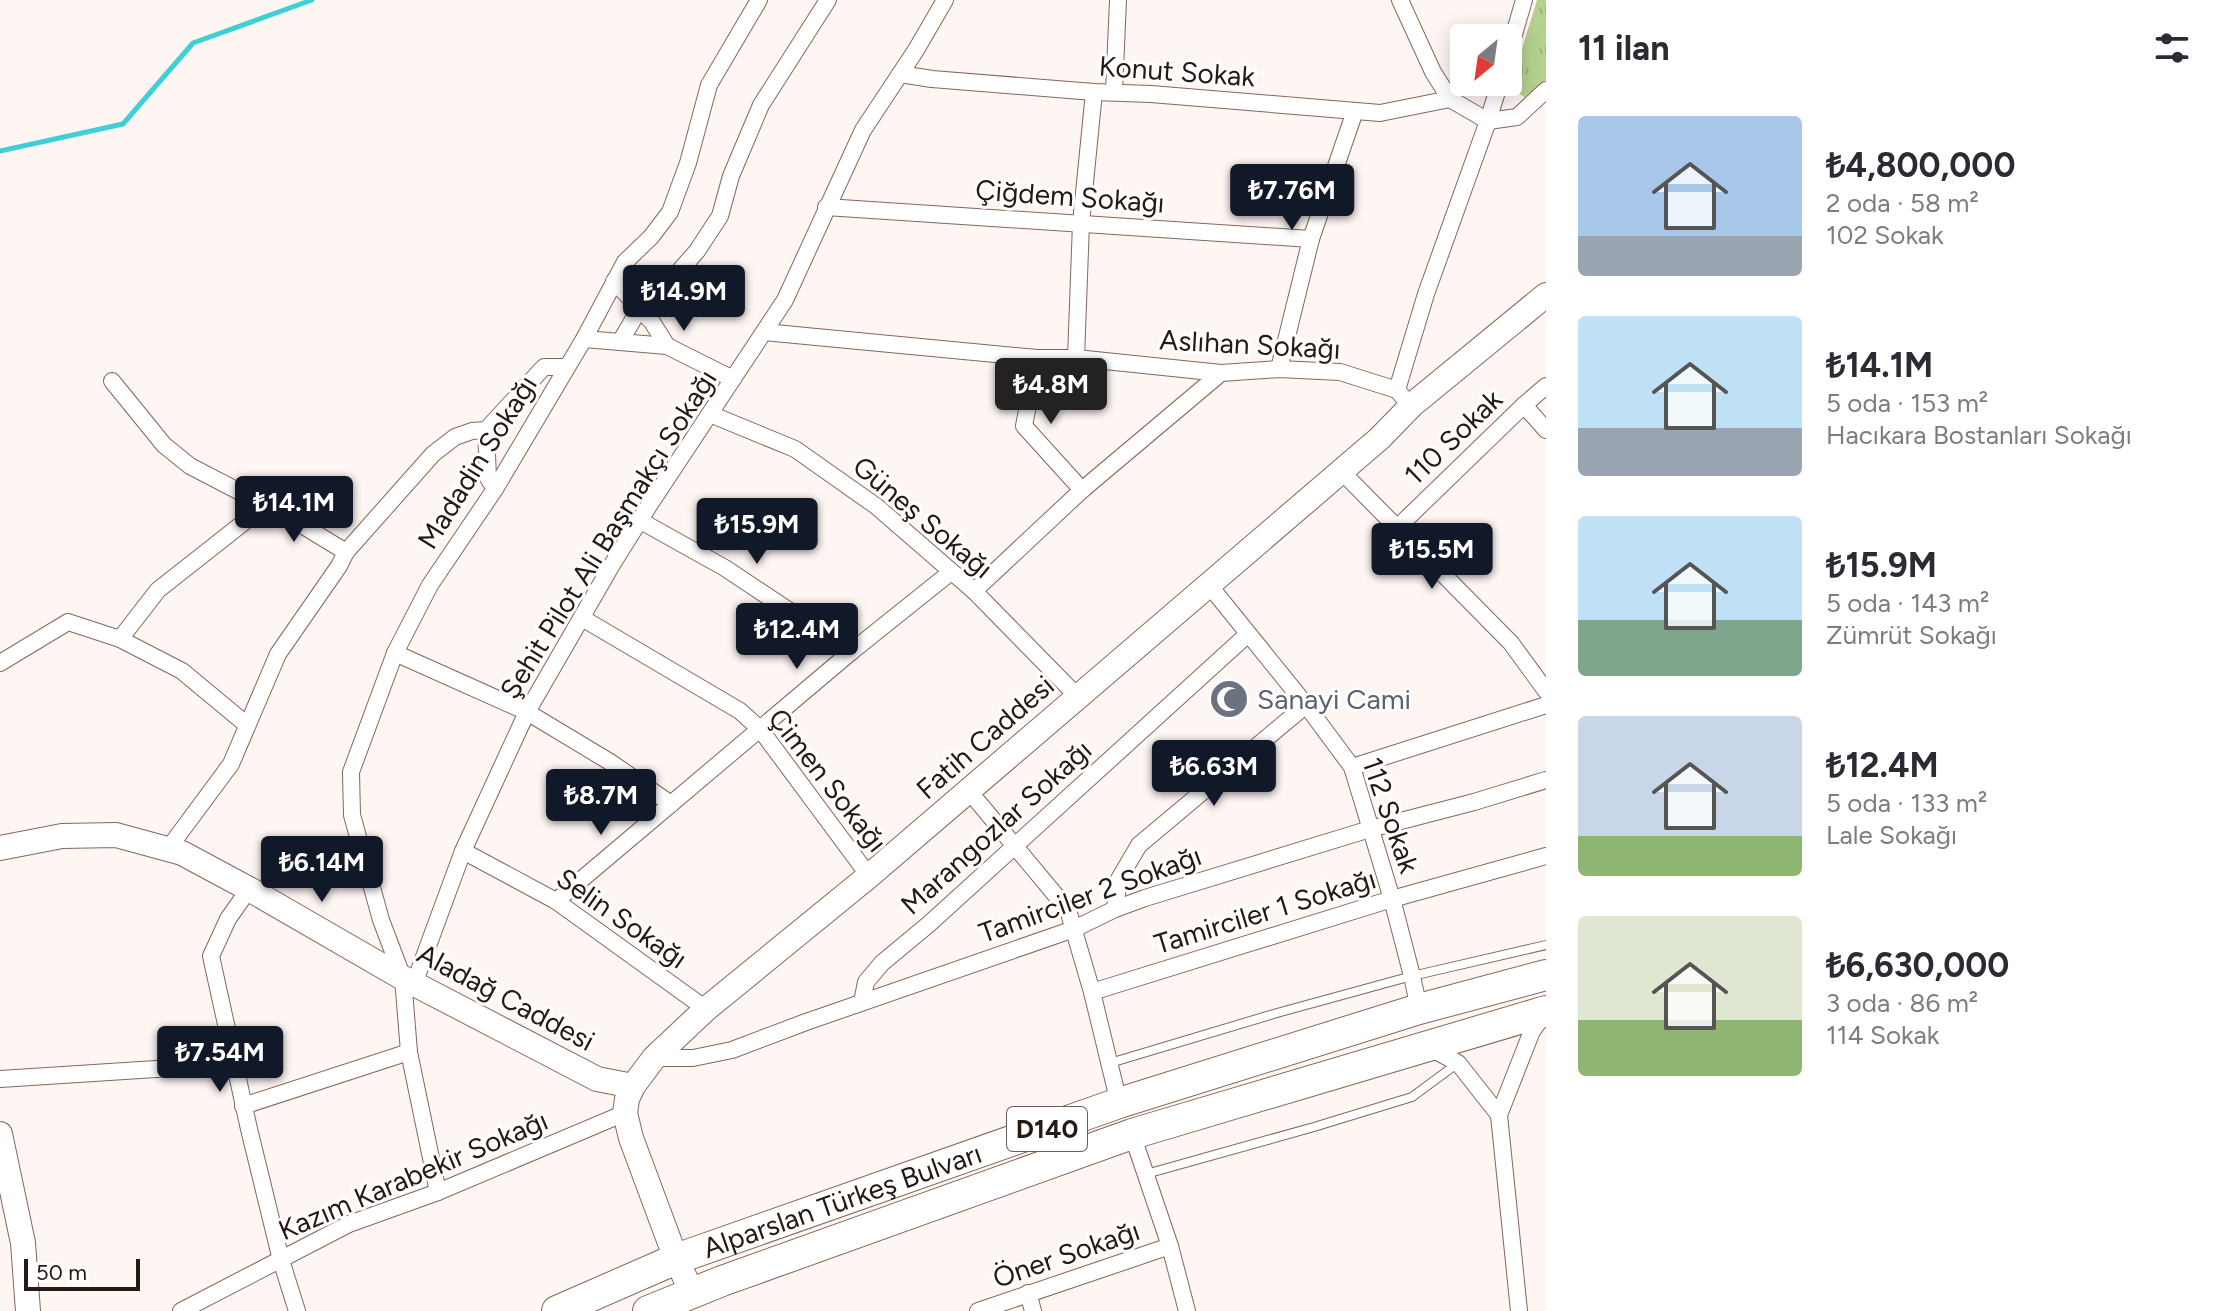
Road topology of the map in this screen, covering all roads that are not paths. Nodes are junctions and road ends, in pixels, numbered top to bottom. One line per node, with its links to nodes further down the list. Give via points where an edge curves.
1 (759, 0): 19 (street, Madadin Sokağı, via 709,85 670,212)
2 (828, 0): 21 (street, via 761,105 720,216 690,259)
3 (945, 0): 8 (street, Şehit Pilot Ali Başmakçı Sokağı)
4 (1118, 0): 11 (street)
5 (1400, 0): 13 (street)
6 (1524, 0): 7 (street)
7 (1517, 24)
8 (900, 74): 10 (street, Konut Sokak); 16 (street, Şehit Pilot Ali Başmakçı Sokağı, via 863,130)
9 (1546, 90): 15 (street, via 1517,117)
10 (1094, 92): 11 (street, Konut Sokak); 17 (street)
11 (1114, 92): 14 (street, Konut Sokak)
12 (1496, 96): 15 (street)
13 (1450, 99): 14 (street, Konut Sokak, via 1380,113); 15 (street)
14 (1355, 111): 18 (street)
15 (1488, 121): 34 (street, via 1426,294)
16 (826, 207): 17 (street, Çiğdem Sokağı); 22 (street, Şehit Pilot Ali Başmakçı Sokağı, via 785,300)
17 (1081, 223): 18 (street, Çiğdem Sokağı); 27 (street)
18 (1311, 239): 29 (street)
19 (614, 281): 21 (street); 23 (street, Madadin Sokağı)
20 (1546, 295): 34 (main road, Fatih Caddesi)
21 (640, 308): 24 (street); 25 (street)
22 (764, 332): 26 (street, Aslıhan Sokağı); 31 (street, Şehit Pilot Ali Başmakçı Sokağı)
23 (584, 339): 24 (street); 28 (street, Madadin Sokağı)
24 (620, 342): 25 (street)
25 (667, 346): 31 (street)
26 (1037, 358): 27 (street, Aslıhan Sokağı); 41 (street, via 1024,426)
27 (1076, 358): 30 (street, Aslıhan Sokağı)
28 (567, 367): 37 (street, via 544,367); 40 (street, Madadin Sokağı)
29 (1279, 369): 30 (street, Aslıhan Sokağı); 34 (street, Aslıhan Sokağı, via 1340,372)
30 (1221, 373): 41 (street)
31 (733, 379): 36 (street, Şehit Pilot Ali Başmakçı Sokağı)
32 (112, 381): 42 (street, via 164,445 190,466)
33 (1546, 386): 35 (street, 110 Sokak)
34 (1404, 397): 39 (main road, Fatih Caddesi, via 1380,438)
35 (1524, 405): 38 (street); 44 (street, 110 Sokak)
36 (710, 414): 43 (street, Şehit Pilot Ali Başmakçı Sokağı); 46 (street, Güneş Sokağı, via 795,449 876,506)
37 (486, 430): 40 (street, via 488,478); 45 (street, via 455,437 433,454)
38 (1546, 430)
39 (1341, 471): 44 (street); 47 (main road, Fatih Caddesi)
40 (495, 489): 53 (street, Madadin Sokağı, via 430,585)
41 (1082, 490): 48 (street)
42 (261, 503): 45 (street); 51 (street, via 252,516 158,590)
43 (639, 520): 49 (street, Şehit Pilot Ali Başmakçı Sokağı); 52 (street, via 725,568)
44 (1398, 527): 55 (street, via 1511,643)
45 (346, 552): 60 (street, via 278,654)
46 (951, 572): 48 (street, Güneş Sokağı); 52 (street)
47 (1209, 585): 50 (street, 112 Sokak); 56 (main road, Fatih Caddesi)
48 (974, 591): 56 (street, Güneş Sokağı)
49 (582, 618): 59 (street, Şehit Pilot Ali Başmakçı Sokağı); 61 (street, Çimen Sokağı, via 740,711)
50 (1248, 634): 57 (street, 112 Sokak); 67 (street, Marangozlar Sokağı)
51 (120, 639): 54 (street, via 68,622); 60 (street, via 182,671)
52 (851, 652): 61 (street)
53 (395, 653): 59 (street); 81 (street, Madadin Sokağı, via 351,772 352,815 381,920)
54 (0, 663)
55 (1546, 691)
56 (1078, 697): 64 (main road, Fatih Caddesi)
57 (1306, 705): 62 (street, 112 Sokak); 76 (street, via 1139,845 1119,879)
58 (1546, 705): 62 (street)
59 (527, 712): 65 (street); 70 (street, Şehit Pilot Ali Başmakçı Sokağı)
60 (247, 725): 69 (street, via 223,777)
61 (760, 729): 65 (street); 72 (street, Çimen Sokağı)
62 (1352, 767): 66 (street, 112 Sokak)
63 (1546, 780): 66 (street, Tamirciler 2 Sokağı)
64 (969, 791): 67 (street); 72 (main road, Fatih Caddesi)
65 (671, 804): 75 (street)
66 (1370, 829): 74 (street, 112 Sokak); 76 (street, Tamirciler 2 Sokağı)
67 (1015, 845): 77 (street, via 1068,910); 83 (street, Marangozlar Sokağı, via 882,963 866,982)
68 (0, 848): 69 (main road, Aladağ Caddesi, via 62,836 116,835)
69 (168, 849): 73 (main road, Aladağ Caddesi)
70 (463, 851): 75 (street, Selin Sokağı); 81 (street, Şehit Pilot Ali Başmakçı Sokağı)
71 (1546, 856): 74 (street, Tamirciler 1 Sokağı)
72 (869, 876): 84 (main road, Fatih Caddesi)
73 (249, 889): 81 (main road, Aladağ Caddesi); 92 (street, via 211,956)
74 (1392, 899): 80 (street, 112 Sokak); 82 (street, Tamirciler 1 Sokağı)
75 (556, 901): 84 (street, Selin Sokağı)
76 (1115, 909): 77 (street, Tamirciler 2 Sokağı)
77 (1074, 929): 82 (street); 83 (street, Tamirciler 2 Sokağı)
78 (1546, 945): 80 (lane)
79 (1546, 975): 85 (highway, Alparslan Türkeş Bulvarı / D140)
80 (1412, 976): 85 (street, 112 Sokak); 90 (lane)
81 (409, 981): 88 (street, Şehit Pilot Ali Başmakçı Sokağı); 94 (main road, Aladağ Caddesi, via 597,1079)
82 (1092, 992): 90 (street)
83 (862, 1002): 89 (street, Tamirciler 2 Sokağı, via 732,1050)
84 (706, 1009): 89 (main road, Fatih Caddesi)
85 (1419, 1009): 95 (highway, Alparslan Türkeş Bulvarı / D140)
86 (1546, 1012): 87 (highway, Alparslan Türkeş Bulvarı / D140); 98 (street, via 1532,1031)
87 (1427, 1047): 91 (street); 100 (highway, Alparslan Türkeş Bulvarı / D140)
88 (409, 1052): 96 (street); 102 (street, Şehit Pilot Ali Başmakçı Sokağı)
89 (654, 1058): 94 (main road, Fatih Caddesi)
90 (1109, 1063): 95 (street)
91 (1458, 1063): 98 (street); 101 (lane, via 1412,1097)
92 (234, 1064): 93 (street); 96 (street)
93 (0, 1079)
94 (633, 1086): 97 (main road, Fatih Caddesi)
95 (1119, 1103): 105 (highway, Alparslan Türkeş Bulvarı / D140)
96 (243, 1106): 106 (street)
97 (625, 1113): 102 (street, Kazım Karabekir Sokağı); 105 (main road)
98 (1499, 1115): 117 (street)
99 (0, 1134): 103 (main road)
100 (1132, 1134): 101 (street); 108 (highway, Alparslan Türkeş Bulvarı / D140)
101 (1146, 1174): 104 (street)
102 (438, 1192): 106 (street, Kazım Karabekir Sokağı, via 349,1224)
103 (7, 1204): 109 (main road, via 23,1243)
104 (1170, 1246): 107 (street, Öner Sokağı); 116 (street)
105 (676, 1259): 108 (main road); 112 (highway, Alparslan Türkeş Bulvarı / D140)
106 (281, 1260): 110 (street, Kazım Karabekir Sokağı); 111 (street)
107 (1028, 1293): 114 (street, Öner Sokağı); 115 (street)
108 (696, 1302): 113 (highway, Alparslan Türkeş Bulvarı / D140)
109 (28, 1311)
110 (181, 1311)
111 (297, 1311)
112 (557, 1311)
113 (648, 1311)
114 (978, 1311)
115 (1033, 1311)
116 (1187, 1311)
117 (1519, 1311)

